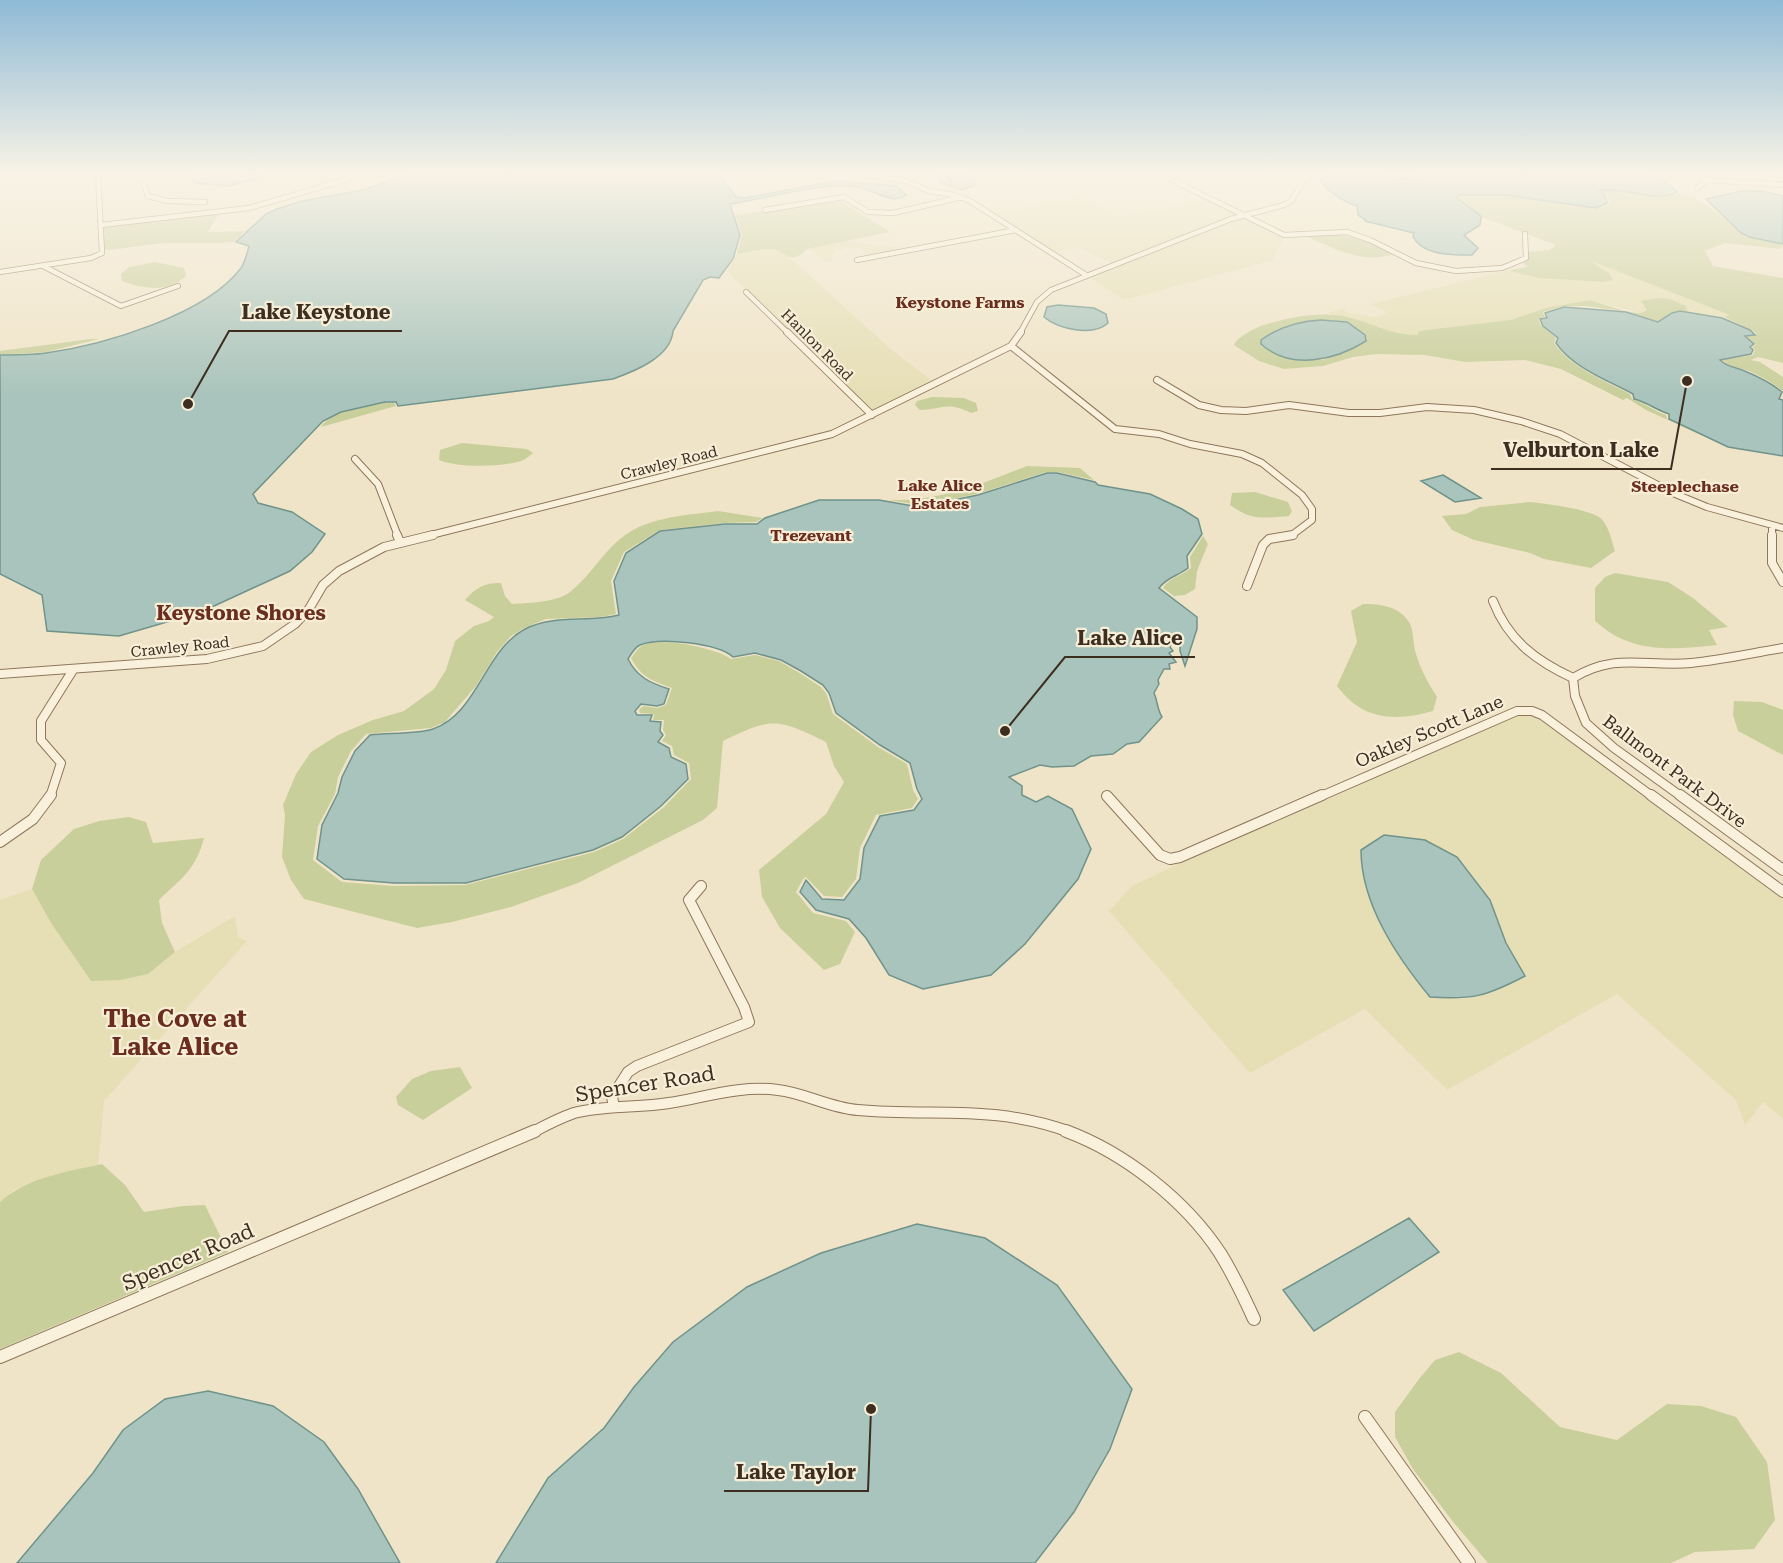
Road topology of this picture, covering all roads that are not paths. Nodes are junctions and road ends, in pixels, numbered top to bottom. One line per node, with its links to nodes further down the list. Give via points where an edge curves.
1 (102, 248): 8 (street, via 102,253 91,258)
2 (921, 248): 7 (street)
3 (1045, 248): 10 (street)
4 (1157, 248): 10 (street)
5 (1384, 248): 6 (street, via 1422,266 1451,271 1500,269 1522,261)
6 (1526, 248)
7 (857, 260)
8 (42, 265): 9 (street); 11 (street, via 121,306)
9 (0, 272)
10 (1086, 275): 13 (street, via 1037,299 1020,336)
11 (178, 286)
12 (746, 292): 15 (street, Hanlon Road)
13 (1011, 346): 15 (street, Crawley Road); 21 (street, via 1115,429 1159,434 1250,457 1273,470 1302,495 1312,508 1312,520 1292,535 1269,539 1263,545)
14 (1157, 380): 17 (street, via 1199,405 1221,410 1290,405 1369,413 1427,407 1474,410 1521,421 1560,434 1673,494)
15 (872, 415): 19 (street, Crawley Road, via 832,434 792,445)
16 (355, 459): 19 (street, via 378,484)
17 (1772, 526): 18 (street); 20 (street, via 1772,563)
18 (1783, 528)
19 (399, 542): 24 (street, Crawley Road, via 339,571 323,585 303,618 263,646 207,658)
20 (1783, 582)
21 (1247, 586)
22 (1493, 602): 26 (street, via 1498,619 1516,642 1555,670)
23 (1783, 648): 26 (street, via 1688,664 1626,660 1587,667)
24 (73, 670): 25 (street, Crawley Road); 28 (street, via 41,721 41,740 61,763 58,782 46,806 32,821)
25 (0, 674)
26 (1574, 678): 29 (street, Ballmont Park Drive, via 1575,696 1586,723 1614,748)
27 (1107, 796): 31 (street, Oakley Scott Lane, via 1160,855 1170,859 1517,711 1532,711)
28 (0, 842)
29 (1783, 870)
30 (701, 886): 32 (street, via 689,900 749,1022 637,1066 628,1072 612,1097)
31 (1783, 892)
32 (614, 1107): 33 (street, Spencer Road, via 659,1105 720,1092 779,1090 854,1110 971,1111 1021,1117 1063,1130 1110,1153 1170,1196 1205,1233 1238,1284); 34 (street, Spencer Road, via 571,1114)
33 (1254, 1319)
34 (0, 1357)
35 (1365, 1417): 36 (street)
36 (1469, 1563)

